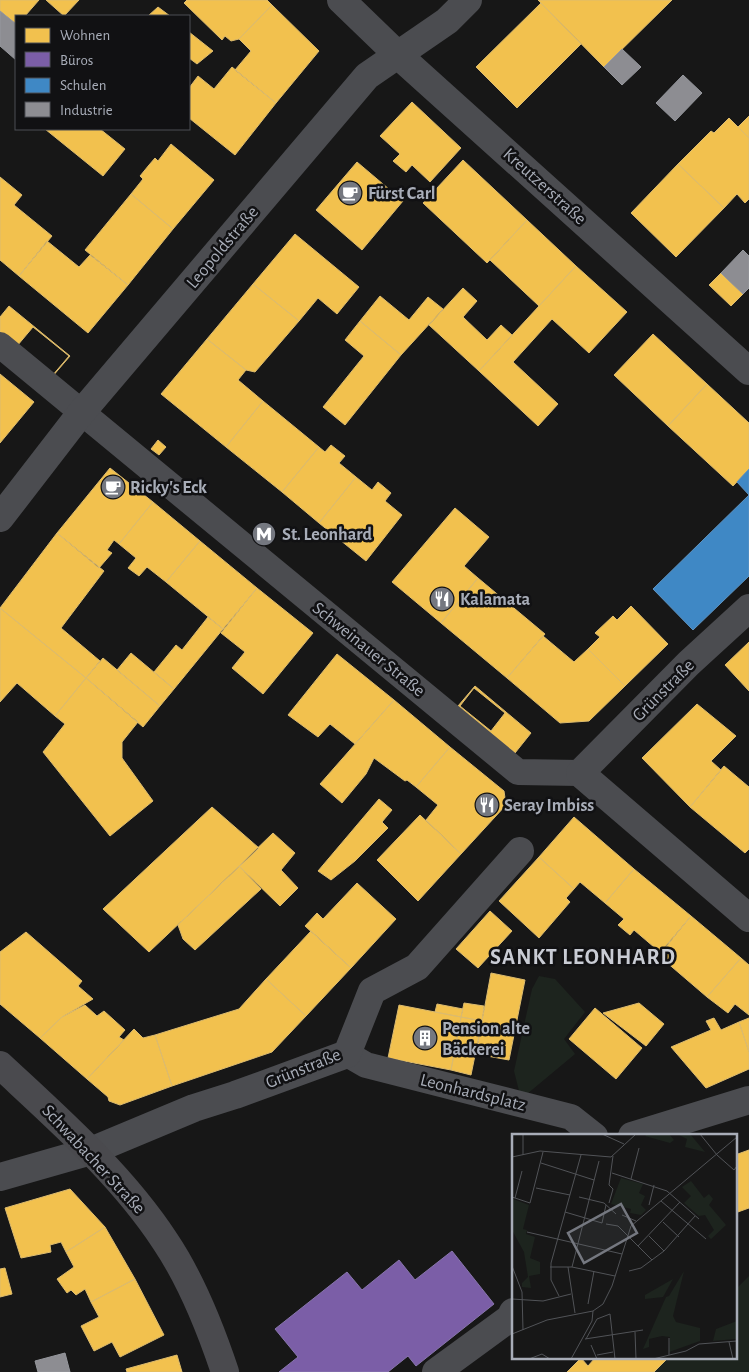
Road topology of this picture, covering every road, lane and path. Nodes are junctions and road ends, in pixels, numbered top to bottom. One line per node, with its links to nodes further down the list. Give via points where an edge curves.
1 (341, 0): 3 (street, Kreutzerstraße)
2 (468, 0): 3 (street, Leopoldstraße, via 447,21)
3 (398, 55): 5 (street, Kreutzerstraße); 6 (street, Leopoldstraße, via 367,76)
4 (0, 345): 6 (street, Schweinauer Straße)
5 (749, 371)
6 (81, 413): 7 (street, Leopoldstraße); 9 (street, Schweinauer Straße, via 518,772)
7 (0, 518)
8 (749, 608): 9 (street, Grünstraße)
9 (580, 773): 11 (street)
10 (520, 851): 12 (street, Grünstraße, via 417,967 372,990)
11 (749, 918)
12 (346, 1054): 15 (street, Leonhardsplatz, via 366,1065 571,1116); 17 (street, Grünstraße, via 194,1108)
13 (0, 1065): 17 (main road, Schwabacher Straße)
14 (749, 1100): 16 (street)
15 (593, 1134)
16 (638, 1134)
17 (91, 1151): 18 (street, Grünstraße); 20 (main road, Schwabacher Straße, via 166,1242 204,1315)
18 (0, 1177)
19 (512, 1314): 21 (street)
20 (225, 1372)
21 (436, 1372)

